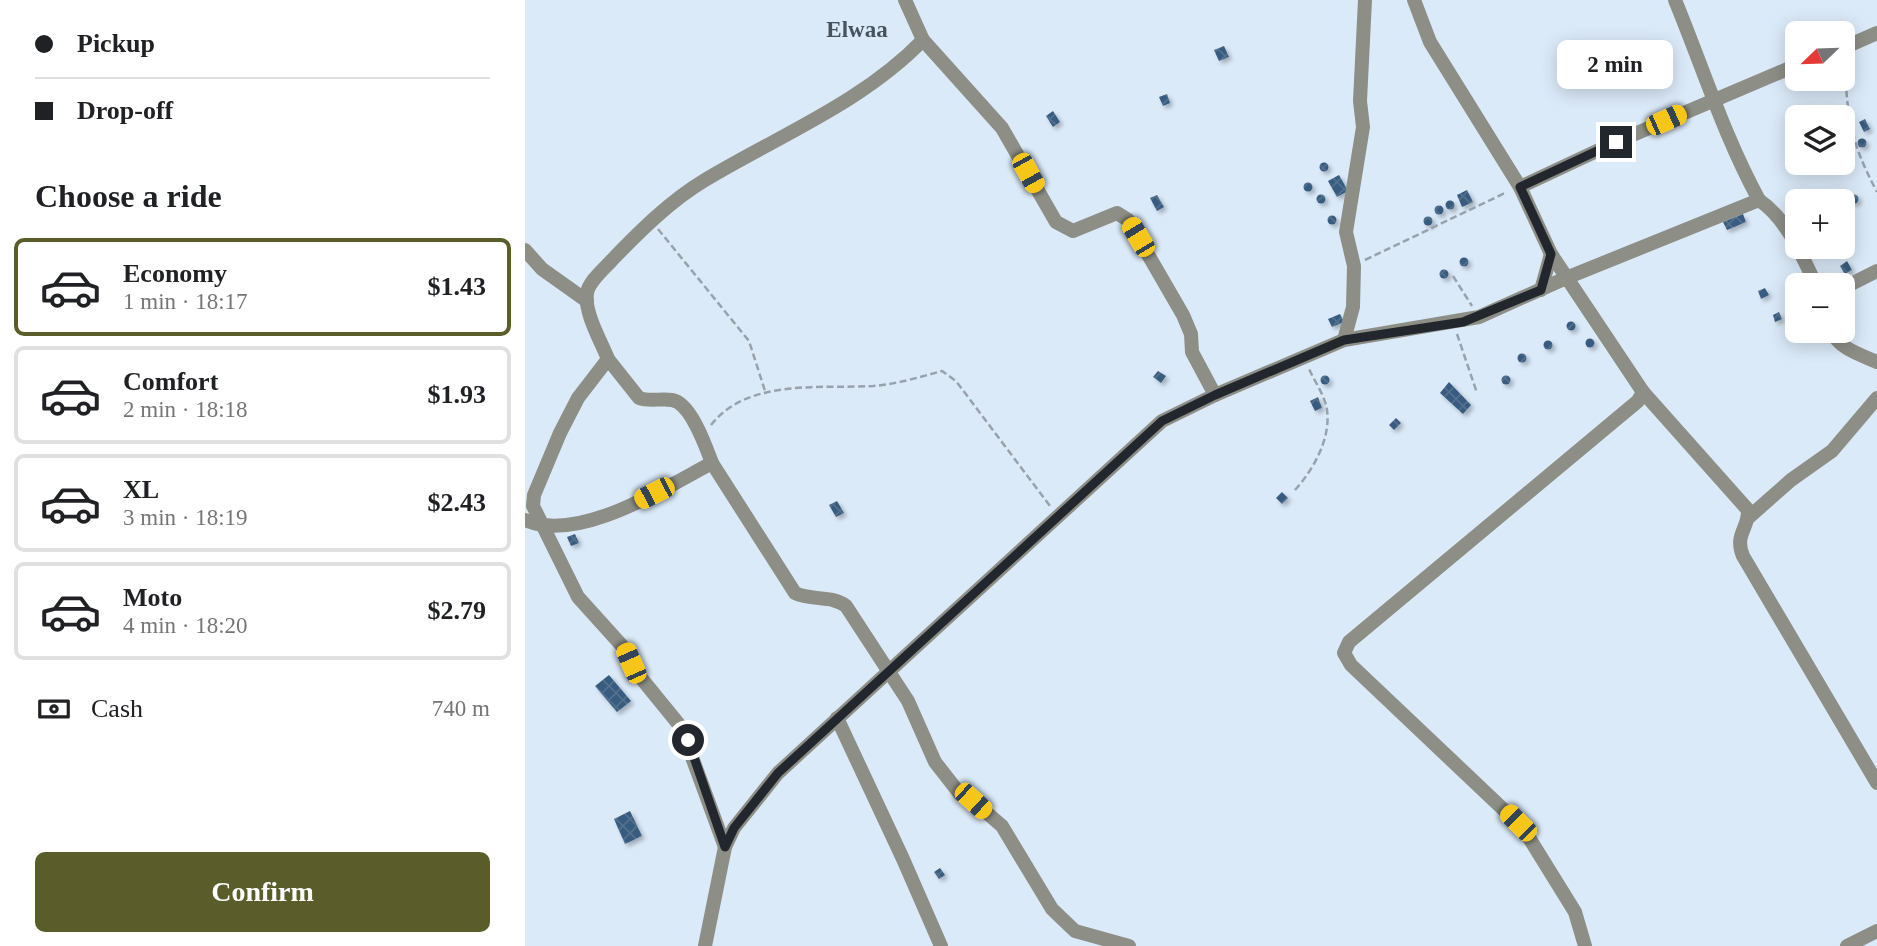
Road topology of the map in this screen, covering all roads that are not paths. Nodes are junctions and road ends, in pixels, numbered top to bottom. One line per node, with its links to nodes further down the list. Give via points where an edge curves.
1 (905, 0): 6 (street)
2 (1365, 0): 20 (street, via 1363,127 1346,232 1354,266 1352,317)
3 (1414, 0): 10 (street, via 1442,62)
4 (1675, 0): 9 (street)
5 (1877, 33): 7 (street)
6 (923, 40): 19 (street, via 877,81 704,181 652,221 593,281); 25 (street, via 1002,128 1062,228 1073,232 1117,212 1129,220 1183,315 1192,352)
7 (1855, 43)
8 (1785, 70): 9 (street)
9 (1715, 98): 10 (street); 11 (street, via 1723,129)
10 (1520, 187): 13 (street)
11 (1759, 200): 15 (street, via 1785,228); 16 (street)
12 (525, 250): 19 (street, via 542,269)
13 (1551, 254): 16 (street); 18 (street)
14 (1877, 271): 17 (street)
15 (1809, 273)
16 (1566, 278): 18 (street); 24 (street)
17 (1855, 282)
18 (1541, 290): 20 (street, via 1453,324)
19 (587, 301): 22 (street)
20 (1344, 340): 25 (street)
21 (1840, 343): 23 (street)
22 (607, 359): 27 (street, via 639,398 678,401 702,435); 30 (street, via 578,398 542,473 533,506)
23 (1877, 362)
24 (1643, 392): 28 (street, via 1742,502); 39 (street, via 1638,401 1345,647 1351,665 1523,828 1575,912)
25 (1215, 395): 31 (street, via 1162,421)
26 (1877, 398): 28 (street, via 1832,451)
27 (712, 463): 30 (street, via 606,514 577,524); 31 (street, via 788,585 805,598 839,601 846,606)
28 (1748, 517): 33 (street, via 1738,541 1743,556)
29 (525, 520): 30 (street)
30 (541, 527): 34 (street, via 578,597 624,648 637,673 681,727)
31 (889, 670): 32 (street); 38 (street, via 935,762 960,794 1002,826 1052,909 1075,930)
32 (837, 718): 34 (street, via 778,773 734,828); 37 (street)
33 (1877, 783)
34 (725, 847): 36 (street)
35 (1877, 932): 40 (street)
36 (705, 946)
37 (940, 946)
38 (1129, 946)
39 (1585, 946)
40 (1847, 946)

